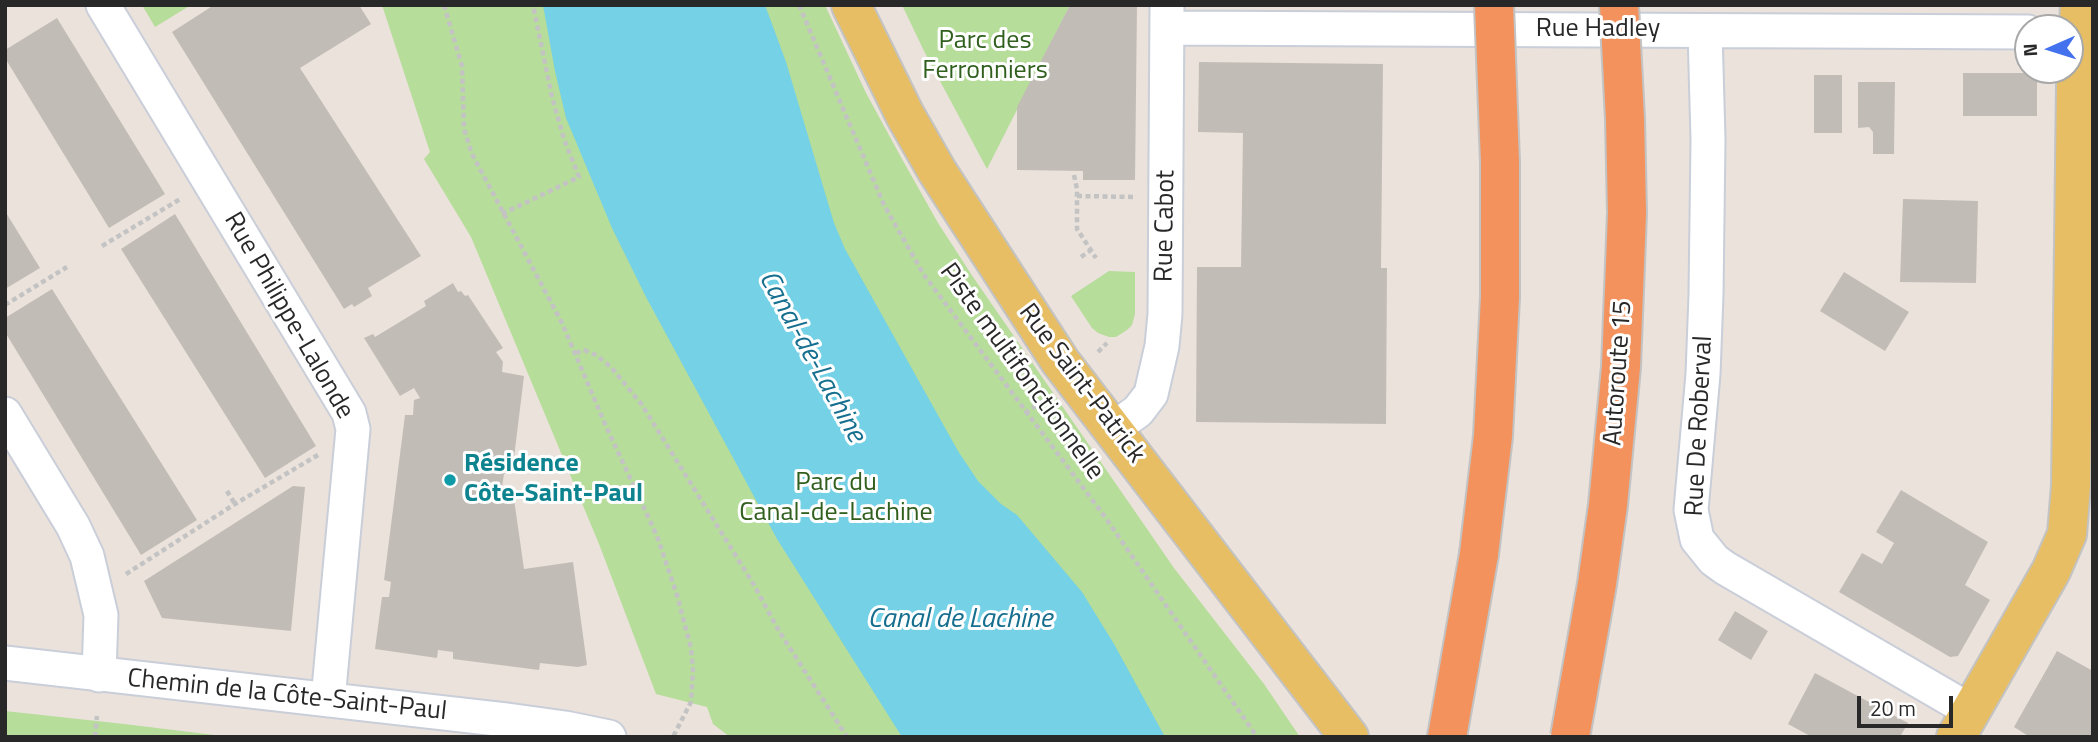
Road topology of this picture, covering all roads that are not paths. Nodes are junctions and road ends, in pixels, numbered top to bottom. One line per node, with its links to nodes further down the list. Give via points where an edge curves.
1 (103, 5): 14 (street, Rue Philippe-Lalonde, via 349,413 353,429)
2 (851, 5): 11 (main road, Rue Saint-Patrick, via 959,210 1059,361)
3 (1494, 5): 18 (highway, bridge, via 1501,227 1498,368 1478,567)
4 (1619, 5): 19 (highway, Autoroute 15, bridge, via 1627,213 1621,367 1599,570)
5 (1167, 17): 7 (street, Rue Hadley); 11 (street, Rue Cabot, via 1162,346 1151,394 1138,411)
6 (1789, 18): 7 (street, Rue Hadley); 8 (street, Rue Hadley)
7 (1705, 31): 15 (street, Rue De Roberval, via 1706,295 1691,510 1697,539 1725,568)
8 (2014, 31)
9 (2079, 84): 15 (main road, via 2067,534 2051,571)
10 (5, 414): 13 (street, via 87,556 102,615)
11 (1113, 429): 17 (main road, Rue Saint-Patrick)
12 (5, 663): 13 (street, Chemin de la Côte-Saint-Paul)
13 (99, 675): 14 (street, Chemin de la Côte-Saint-Paul)
14 (328, 700): 16 (street, Chemin de la Côte-Saint-Paul, via 506,719)
15 (1964, 724)
16 (609, 737)
17 (1349, 737)
18 (1447, 737)
19 (1570, 737)

